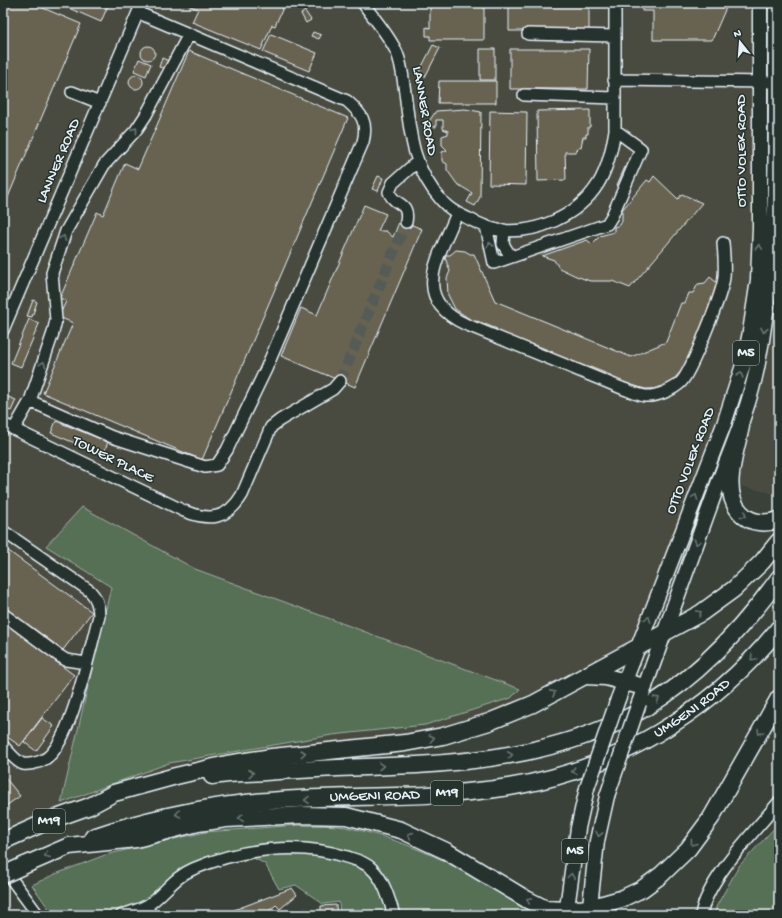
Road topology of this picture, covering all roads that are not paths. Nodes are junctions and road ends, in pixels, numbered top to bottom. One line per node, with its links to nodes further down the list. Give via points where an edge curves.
1 (615, 3): 8 (street, LANNER ROAD)
2 (760, 3): 10 (main road, OTTO VOLEK ROAD / M5)
3 (776, 3): 11 (main road, M5)
4 (367, 6): 17 (street, LANNER ROAD, via 397,53)
5 (140, 8): 6 (street); 15 (street, LANNER ROAD)
6 (189, 34): 26 (street, one-way to 6, via 56,320 52,273 66,231 104,165 146,115); 26 (street, via 347,101 363,118 366,130 363,142 284,326 227,450 217,465 211,467 205,468 112,437)
7 (528, 34): 8 (street)
8 (614, 36): 9 (street, LANNER ROAD)
9 (614, 80): 10 (street); 14 (street, LANNER ROAD)
10 (759, 82): 11 (street); 37 (main road, OTTO VOLEK ROAD / M5, one-way to 10, via 724,424 744,362 758,280)
11 (777, 82): 28 (main road, M5, one-way to 28, via 770,286 756,370)
12 (72, 92): 15 (street)
13 (524, 95): 14 (street)
14 (615, 98): 16 (street, LANNER ROAD)
15 (100, 103): 24 (street, LANNER ROAD)
16 (615, 130): 21 (street, LANNER ROAD, via 612,149 598,185 582,202 561,218 544,225); 23 (street, via 641,149 612,216 606,224)
17 (417, 162): 18 (street, LANNER ROAD, via 429,186 443,202); 19 (street, via 393,183 389,192 405,208)
18 (458, 213): 20 (street, LANNER ROAD); 22 (street, via 434,271 432,290 438,306 450,317 465,324 645,396 671,389 681,382 690,369 721,291 724,277)
19 (406, 222)
20 (486, 226): 21 (street, LANNER ROAD); 23 (street, one-way to 20, via 494,263)
21 (504, 230): 23 (street, via 503,244)
22 (723, 243)
23 (511, 257)
24 (3, 330)
25 (340, 381): 29 (street, TOWER PLACE, via 334,389 271,427 236,505 226,513 212,518 200,518 184,511)
26 (30, 401): 29 (street)
27 (3, 424): 29 (street, TOWER PLACE)
28 (741, 426): 30 (highway, one-way to 30, via 730,482 731,497 737,509 752,521 769,523); 36 (main road, M5, one-way to 36)
29 (14, 429)
30 (779, 520)
31 (3, 531): 38 (street, via 93,594 99,616)
32 (779, 541): 36 (highway, one-way to 32, via 700,613 734,589)
33 (779, 578): 45 (highway, UMGENI ROAD / M19, one-way to 33, via 139,791 217,776 474,760 515,755 574,739 630,716 685,679 734,635)
34 (3, 614): 38 (street, via 66,660)
35 (779, 628): 47 (highway, UMGENI ROAD / M19, one-way to 47, via 736,675 694,710 668,728 612,757 576,770 510,787 429,795 247,803 210,808 125,826)
36 (665, 632): 37 (highway); 41 (main road, M5)
37 (637, 646): 39 (highway); 40 (main road, OTTO VOLEK ROAD / M5)
38 (86, 663): 43 (street, via 66,727 51,755 35,764 24,764)
39 (586, 676): 40 (highway, via 602,676); 45 (highway, one-way to 39, via 114,793 227,764 405,743 458,732 511,714)
40 (625, 681): 41 (highway); 52 (main road, OTTO VOLEK ROAD / M5, one-way to 40, bridge, via 578,828 587,788)
41 (644, 687): 51 (main road, M5, one-way to 51, bridge, via 607,796)
42 (779, 698): 51 (highway, one-way to 51, via 711,818 688,849 642,889)
43 (3, 746)
44 (779, 802): 56 (street, via 715,881)
45 (90, 806): 46 (highway, M19)
46 (6, 839)
47 (69, 846): 49 (highway, M19, one-way to 49, bridge); 52 (highway, one-way to 47, via 546,909 446,851 400,830 346,816 302,815 226,819 198,823 136,839)
48 (3, 868): 53 (street)
49 (3, 875)
50 (149, 910): 54 (street); 55 (street, via 178,878 192,869 265,850 301,848 341,855 372,868 386,891)
51 (588, 912): 52 (highway)
52 (566, 913)
53 (38, 915)
54 (122, 915)
55 (394, 915)
56 (701, 915)

